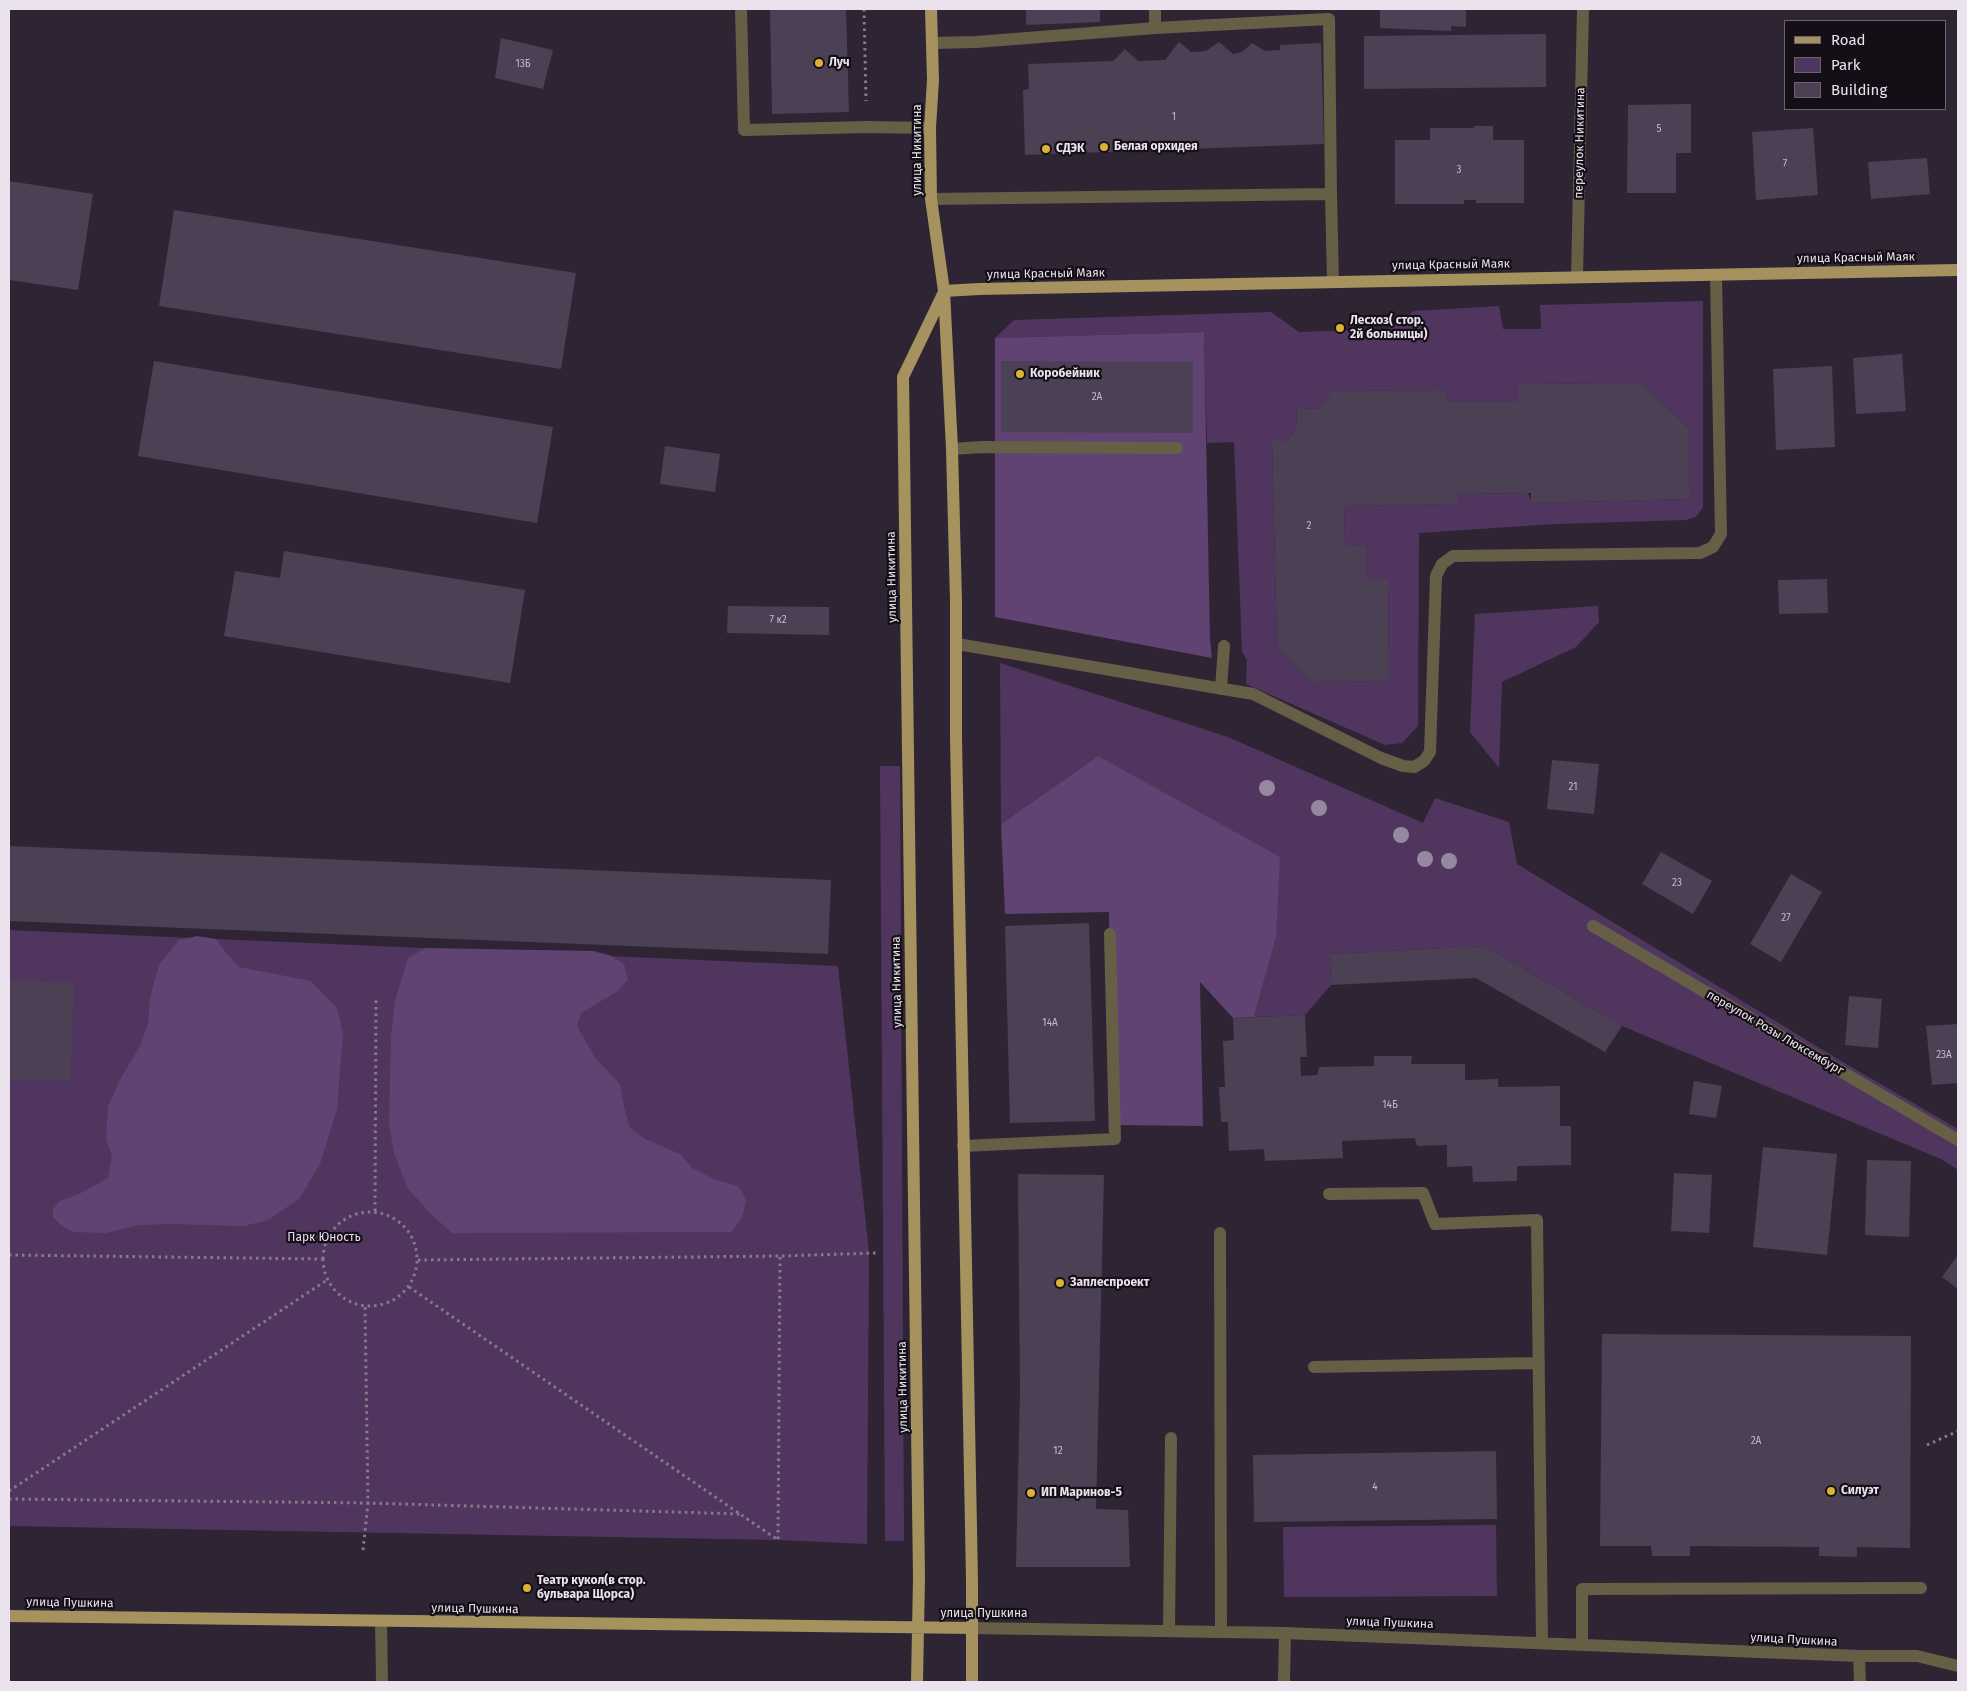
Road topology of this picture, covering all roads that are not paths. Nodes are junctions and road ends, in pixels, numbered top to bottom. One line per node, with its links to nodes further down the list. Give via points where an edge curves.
1 (740, 9): 7 (street, via 744,130)
2 (931, 9): 6 (main road, улица Никитина)
3 (1155, 9): 5 (street)
4 (1583, 9): 12 (street, переулок Никитина)
5 (1155, 28): 6 (street); 8 (street, via 1328,19)
6 (932, 43): 7 (main road, улица Никитина)
7 (930, 128): 9 (main road, улица Никитина)
8 (1331, 194): 9 (street); 13 (street)
9 (930, 199): 14 (main road, улица Никитина)
10 (1958, 270): 11 (main road, улица Красный Маяк)
11 (1716, 275): 12 (main road, улица Красный Маяк); 19 (street, via 1721,534 1713,547 1700,553 1453,556 1442,564 1436,576 1430,752 1414,767 1382,758 1253,694)
12 (1577, 276): 13 (main road, улица Красный Маяк)
13 (1333, 282): 14 (main road, улица Красный Маяк)
14 (944, 292): 16 (main road, улица Никитина); 32 (main road, улица Никитина, via 902,378 920,1577)
15 (1177, 448): 16 (street)
16 (952, 449): 17 (main road, улица Никитина)
17 (957, 644): 19 (street); 23 (main road, улица Никитина)
18 (1224, 646): 19 (street)
19 (1221, 689)
20 (1592, 926): 22 (street, переулок Розы Люксембург)
21 (1110, 934): 23 (street, via 1115,1139)
22 (1958, 1140)
23 (963, 1146): 33 (main road, улица Никитина)
24 (1329, 1194): 26 (street, via 1422,1193 1435,1224 1537,1220)
25 (1220, 1233): 35 (street)
26 (1539, 1363): 27 (street); 37 (street)
27 (1314, 1367)
28 (1171, 1438): 34 (street)
29 (1921, 1588): 38 (street, via 1582,1589)
30 (9, 1616): 31 (main road, улица Пушкина)
31 (381, 1621): 32 (main road, улица Пушкина); 41 (street)
32 (917, 1628): 33 (main road, улица Пушкина); 42 (main road, улица Никитина)
33 (971, 1628): 34 (street, улица Пушкина); 43 (main road, улица Никитина)
34 (1169, 1630): 35 (street, улица Пушкина)
35 (1221, 1632): 36 (street, улица Пушкина)
36 (1285, 1633): 37 (street, улица Пушкина); 44 (street)
37 (1542, 1642): 38 (street, улица Пушкина)
38 (1582, 1644): 39 (street, улица Пушкина)
39 (1860, 1656): 40 (street, улица Пушкина, via 1917,1656); 45 (street)
40 (1958, 1666)
41 (382, 1682)
42 (918, 1682)
43 (972, 1682)
44 (1284, 1682)
45 (1860, 1682)

